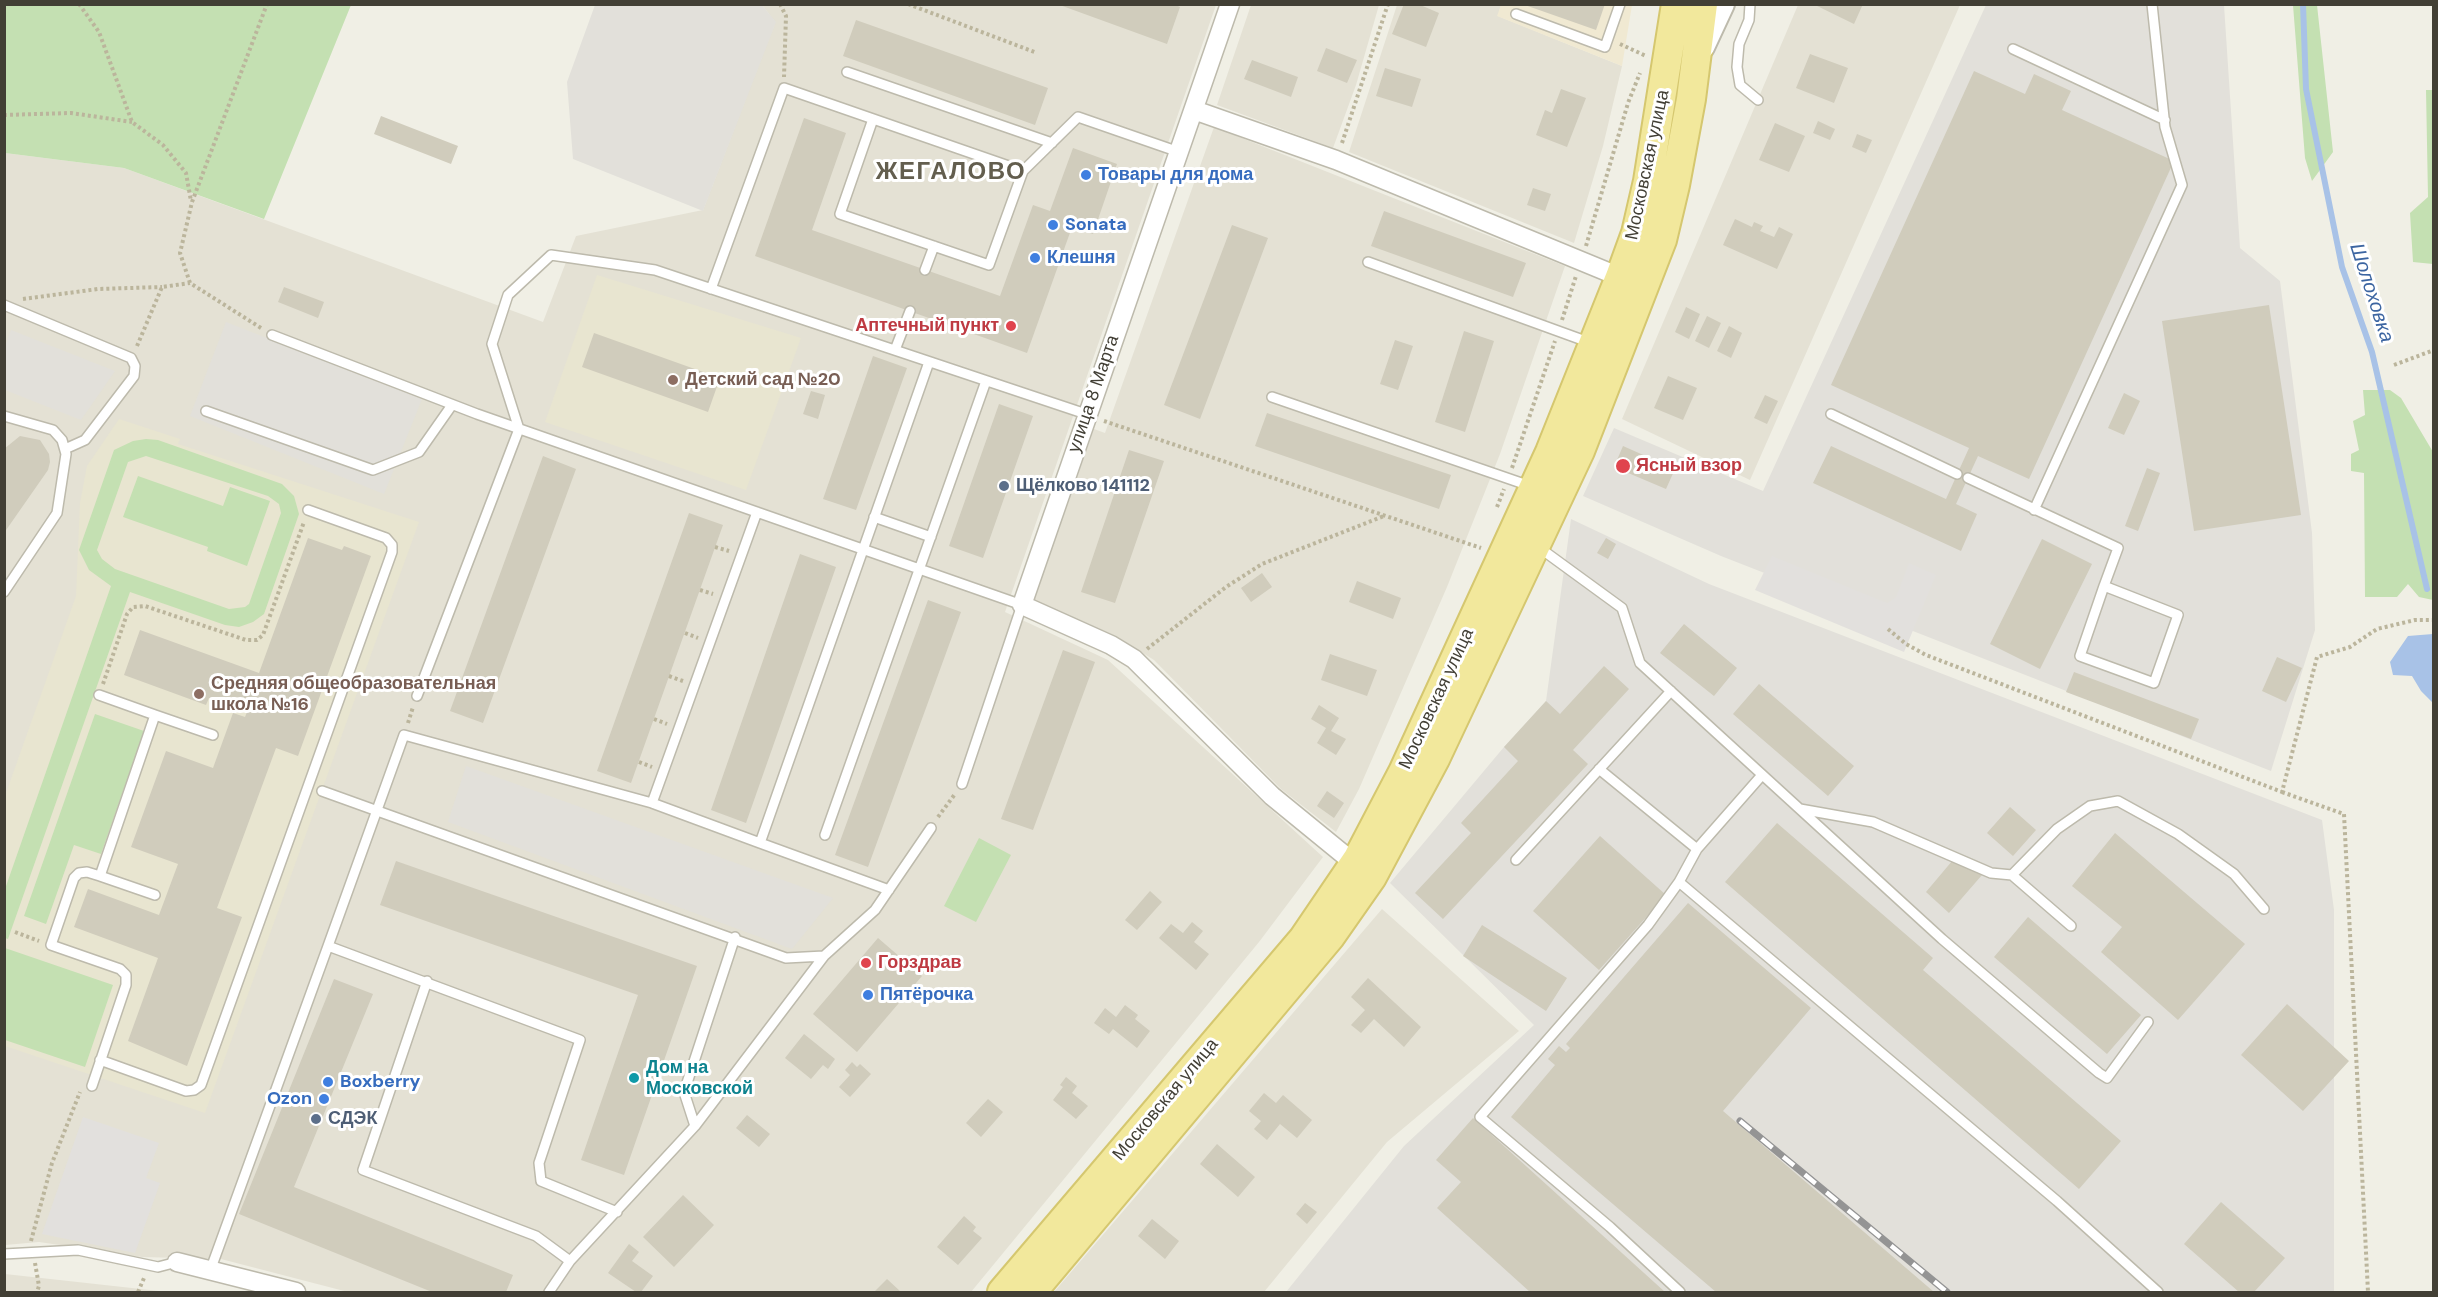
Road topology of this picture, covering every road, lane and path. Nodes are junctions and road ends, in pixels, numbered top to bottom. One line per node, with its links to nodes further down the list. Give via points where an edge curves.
1 (79, 4): 27 (path, via 99,32)
2 (267, 4): 32 (path)
3 (780, 4): 21 (path, via 786,16)
4 (908, 4): 17 (path)
5 (1388, 4): 30 (path)
6 (1620, 4): 14 (lane)
7 (1676, 4): 37 (main road, Московская улица, via 1648,181 1636,233)
8 (1703, 4): 19 (main road, Московская улица)
9 (1723, 4): 19 (street)
10 (1750, 4): 22 (lane, via 1737,67 1740,85)
11 (2152, 4): 26 (lane)
12 (1226, 6): 23 (street, улица 8 Марта)
13 (1516, 14): 14 (lane, via 1605,47)
14 (1608, 39): 18 (path)
15 (1649, 46): 18 (path)
16 (2013, 49): 26 (lane)
17 (1037, 53)
18 (1647, 56): 34 (path, via 1628,103)
19 (1697, 59): 72 (main road, Московская улица, via 1676,185 1662,240 1598,408)
20 (847, 72): 28 (lane)
21 (784, 88): 25 (lane); 40 (lane)
22 (1758, 100)
23 (1194, 110): 29 (street, улица 8 Марта); 30 (street)
24 (4, 115): 27 (path, via 71,113)
25 (873, 119): 31 (lane); 33 (lane, via 840,214)
26 (2164, 120): 66 (lane, via 2182,185)
27 (132, 122): 32 (path, via 163,145 186,173)
28 (1052, 143): 29 (lane, via 1078,117); 31 (lane)
29 (1179, 152): 56 (street, улица 8 Марта)
30 (1336, 160): 34 (street)
31 (1023, 171): 33 (lane, via 989,265)
32 (192, 202): 38 (path, via 180,253)
33 (934, 246): 36 (lane)
34 (1582, 259): 37 (street); 44 (path)
35 (1368, 262): 44 (lane)
36 (925, 270)
37 (1620, 277): 46 (main road, Московская улица)
38 (190, 283): 39 (path); 45 (path)
39 (162, 287): 41 (path, via 98,289); 49 (path)
40 (711, 289): 47 (lane); 59 (lane, via 655,270 551,255 508,295 492,344)
41 (14, 300)
42 (4, 305): 49 (lane)
43 (910, 311): 47 (lane)
44 (1558, 331): 46 (lane); 63 (path)
45 (272, 335): 54 (lane)
46 (1594, 344): 63 (main road, Московская улица)
47 (895, 350): 50 (lane)
48 (2433, 351): 51 (path)
49 (131, 358): 60 (lane, via 134,376 85,440)
50 (929, 362): 52 (lane); 69 (lane)
51 (2394, 365)
52 (986, 381): 56 (lane); 70 (lane)
53 (1272, 397): 63 (lane)
54 (452, 405): 55 (lane, via 419,452 373,470); 59 (lane)
55 (206, 411)
56 (1086, 414): 68 (path); 79 (street, улица 8 Марта)
57 (1831, 414): 61 (lane)
58 (4, 416): 60 (lane, via 53,430)
59 (519, 429): 67 (lane); 85 (lane)
60 (65, 449): 78 (lane, via 57,513)
61 (1958, 474)
62 (1968, 478): 66 (lane)
63 (1521, 483): 64 (path); 102 (main road, Московская улица, via 1403,772)
64 (1497, 508)
65 (308, 510): 84 (path, via 263,635 257,640 246,640 145,606 133,607 127,614); 117 (lane, via 386,538 392,552 201,1085 186,1091)
66 (2034, 510): 77 (lane, via 2118,548)
67 (757, 512): 74 (lane); 94 (lane)
68 (1385, 516): 73 (path); 82 (path, via 1262,564)
69 (874, 517): 70 (lane); 74 (lane)
70 (931, 537): 76 (lane)
71 (1485, 538): 73 (path)
72 (1535, 545): 83 (lane, via 1622,608 1640,663); 130 (main road, Московская улица, via 1435,759 1372,877 1311,961)
73 (1481, 548): 75 (path)
74 (862, 550): 76 (lane); 99 (lane)
75 (1478, 557)
76 (920, 569): 79 (lane); 98 (lane)
77 (2104, 586): 77 (lane, via 2080,656 2154,683 2178,615)
78 (4, 592)
79 (1022, 605): 82 (street); 91 (lane, улица 8 Марта)
80 (2433, 620): 93 (path, via 2377,629 2350,647 2318,657)
81 (1888, 629): 93 (path, via 1936,660)
82 (1134, 659): 102 (street, via 1272,796)
83 (1671, 692): 89 (lane); 90 (lane)
84 (99, 695): 86 (lane)
85 (417, 696): 88 (path)
86 (155, 715): 87 (lane); 104 (lane)
87 (213, 735)
88 (404, 735): 94 (lane); 96 (lane)
89 (1599, 769): 100 (lane); 101 (lane)
90 (1762, 775): 95 (lane); 100 (lane)
91 (962, 784): 97 (path)
92 (322, 791): 96 (lane)
93 (2282, 792): 133 (path, via 2344,813)
94 (652, 803): 99 (lane)
95 (1800, 809): 103 (lane, via 1873,822 1991,873); 116 (lane, via 1942,939 2107,1078)
96 (377, 810): 111 (lane); 113 (lane)
97 (931, 828): 106 (lane)
98 (825, 836)
99 (760, 843): 106 (lane)
100 (1697, 849): 105 (lane)
101 (1516, 860)
102 (1354, 863): 129 (main road, Московская улица, via 1303,939)
103 (2012, 875): 108 (lane, via 2057,829 2091,806 2118,801 2178,834 2234,874); 109 (lane)
104 (99, 876): 107 (lane); 112 (lane, via 87,872 74,878)
105 (1679, 882): 131 (lane, via 1648,925 1480,1117 1610,1227); 132 (lane, via 2057,1201)
106 (889, 890): 114 (lane, via 875,910)
107 (155, 895)
108 (2264, 909)
109 (2071, 926)
110 (15, 932): 112 (path)
111 (735, 938): 114 (lane, via 786,958); 119 (lane, via 684,1092)
112 (51, 945): 117 (lane, via 120,969 126,975)
113 (328, 946): 115 (lane); 125 (lane)
114 (824, 956): 119 (lane)
115 (427, 981): 120 (lane, via 580,1040 539,1163 541,1181); 123 (lane, via 363,1170 536,1236)
116 (2148, 1022)
117 (100, 1060): 118 (lane)
118 (87, 1085): 121 (path, via 52,1163 31,1237)
119 (695, 1126): 120 (lane)
120 (617, 1212): 123 (lane)
121 (33, 1251): 122 (lane); 124 (lane, via 78,1250 158,1267); 126 (path)
122 (4, 1254)
123 (570, 1261): 128 (lane)
124 (177, 1262): 125 (street)
125 (210, 1271): 127 (street)
126 (37, 1293)
127 (296, 1293)
128 (549, 1293)
129 (1002, 1293)
130 (1032, 1293)
131 (1680, 1293)
132 (2158, 1293)
133 (2368, 1293)

